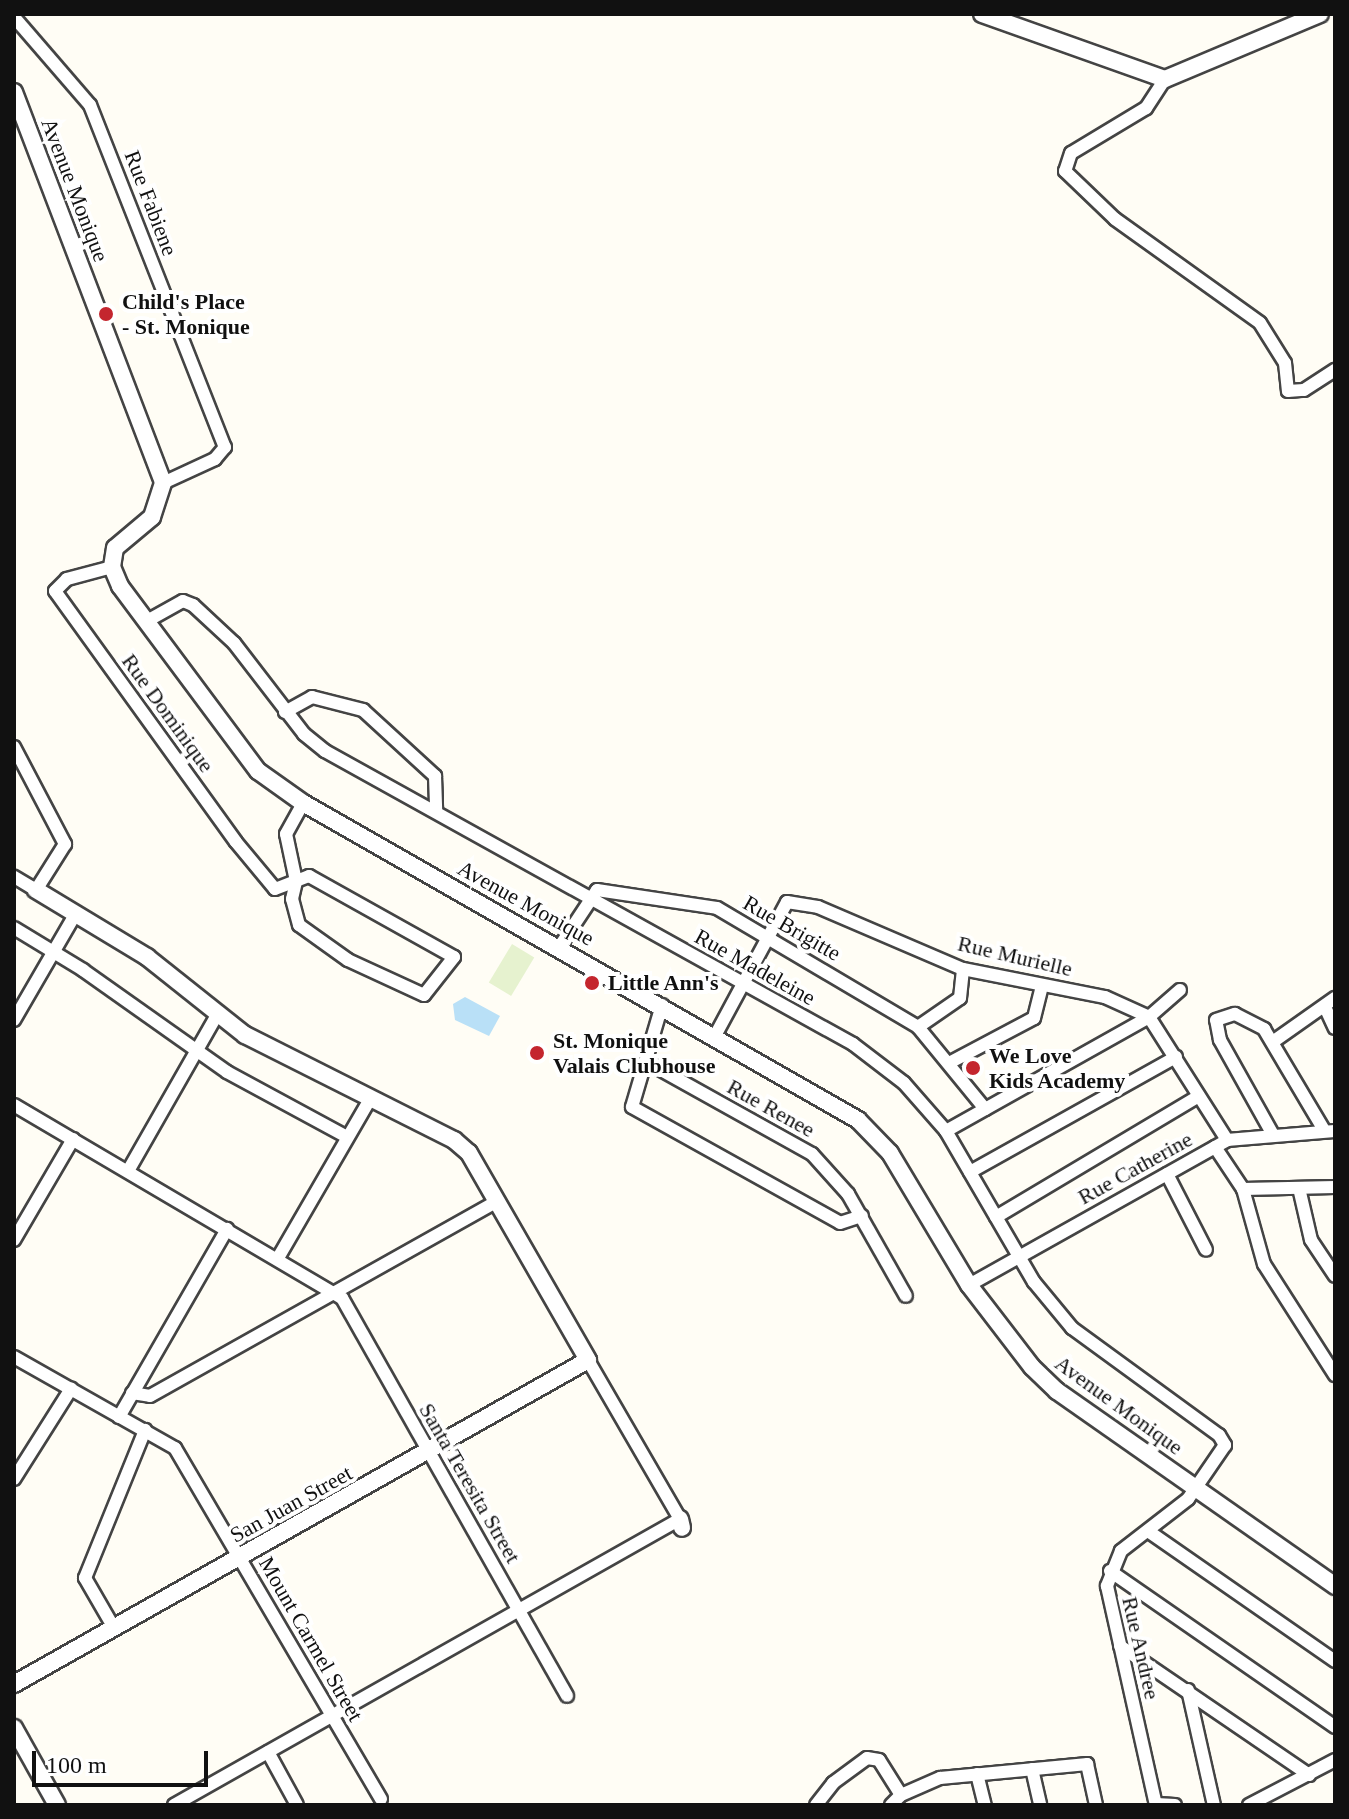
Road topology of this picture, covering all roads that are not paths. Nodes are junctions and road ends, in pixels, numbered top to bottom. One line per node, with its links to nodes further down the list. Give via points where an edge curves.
1 (982, 14): 4 (street)
2 (1320, 14): 4 (street)
3 (14, 17): 7 (street, Rue Fabiene, via 90,105 225,447 215,459)
4 (1165, 79): 6 (street, via 1146,108 1071,153 1065,171 1115,219 1260,323 1285,363 1288,391 1304,390)
5 (14, 92): 7 (street, Avenue Monique)
6 (1335, 370)
7 (163, 483): 8 (street, via 152,517 115,548)
8 (112, 567): 9 (street, Avenue Monique); 15 (street, Rue Dominique, via 67,579 55,591 265,877 275,889)
9 (147, 621): 10 (street, Rue Madeleine, via 183,601 193,605 234,643); 12 (street, Avenue Monique, via 258,771)
10 (285, 712): 13 (street, Rue Madeleine, via 325,751); 13 (street, via 312,697 363,710 435,776)
11 (14, 747): 16 (street, via 65,844)
12 (303, 803): 15 (street, via 286,834); 21 (street, Avenue Monique)
13 (436, 809): 17 (street, Rue Madeleine)
14 (14, 877): 16 (street)
15 (296, 881): 15 (street, via 309,876 454,957 424,995 348,960 299,925 292,899)
16 (36, 890): 18 (street)
17 (589, 895): 20 (street, Rue Brigitte, via 606,889 717,908); 21 (street); 24 (street, Rue Madeleine)
18 (76, 913): 22 (street); 29 (street, via 147,957)
19 (14, 928): 22 (street)
20 (768, 936): 23 (street, Rue Murielle, via 787,902 818,907); 24 (street, Rue Murielle); 32 (street, Rue Brigitte)
21 (560, 946): 28 (street, Avenue Monique)
22 (53, 952): 31 (street); 36 (street)
23 (963, 969): 25 (street, Rue Murielle); 32 (street, via 960,998)
24 (742, 984): 34 (street, Rue Murielle); 45 (street, Rue Madeleine, via 853,1044 904,1083)
25 (1042, 985): 30 (street, Rue Murielle, via 1105,997); 39 (street, via 1034,1018)
26 (1180, 990): 30 (street)
27 (1330, 1002): 33 (street); 35 (street)
28 (662, 1005): 34 (street, Avenue Monique); 38 (street)
29 (217, 1015): 36 (street); 41 (street)
30 (1149, 1017): 37 (street); 43 (street)
31 (14, 1020)
32 (918, 1027): 39 (street, Rue Brigitte)
33 (1335, 1028)
34 (716, 1034): 66 (street, Avenue Monique, via 831,1101 877,1138)
35 (1274, 1041): 44 (street); 46 (street, via 1235,1014 1216,1020 1220,1040)
36 (196, 1051): 47 (street); 51 (street)
37 (1176, 1057): 40 (street); 52 (street)
38 (645, 1061): 58 (street, Rue Renee, via 812,1154); 58 (street, via 632,1107 840,1223)
39 (949, 1063): 43 (street, Rue Brigitte)
40 (1199, 1096): 49 (street); 59 (street)
41 (370, 1099): 47 (street); 57 (street, via 454,1140 469,1153)
42 (14, 1105): 48 (street)
43 (985, 1109): 45 (street)
44 (1330, 1130): 46 (street, Rue Catherine)
45 (946, 1131): 52 (street, Rue Madeleine)
46 (1272, 1133): 49 (street, Rue Catherine)
47 (347, 1137): 64 (street)
48 (73, 1139): 51 (street); 61 (street)
49 (1227, 1140): 50 (street, Rue Catherine)
50 (1215, 1147): 53 (street, Rue Catherine); 56 (street)
51 (128, 1171): 60 (street)
52 (970, 1172): 59 (street, Rue Madeleine)
53 (1167, 1174): 62 (street); 63 (street, Rue Catherine)
54 (1335, 1187): 55 (street)
55 (1299, 1188): 56 (street); 65 (street, via 1311,1240)
56 (1243, 1189): 71 (street, via 1264,1264)
57 (498, 1201): 67 (street); 70 (street)
58 (862, 1216): 68 (street, Rue Renee)
59 (996, 1217): 63 (street, Rue Madeleine)
60 (227, 1229): 64 (street); 73 (street)
61 (14, 1240)
62 (1206, 1250)
63 (1018, 1257): 66 (street, Rue Catherine); 78 (street, Rue Madeleine, via 1051,1304 1089,1343 1219,1435 1225,1445)
64 (278, 1258): 67 (street)
65 (1335, 1276)
66 (969, 1285): 78 (street, Avenue Monique, via 998,1329 1057,1391)
67 (336, 1292): 73 (street, via 150,1396); 76 (street, Santa Teresita Street)
68 (906, 1296)
69 (14, 1357): 72 (street, Mount Carmel Street)
70 (588, 1360): 76 (street, San Juan Street); 83 (street, via 681,1524)
71 (1335, 1375)
72 (71, 1389): 74 (street, Mount Carmel Street); 77 (street)
73 (132, 1393): 74 (street)
74 (119, 1417): 75 (street, Mount Carmel Street)
75 (145, 1430): 80 (street, Mount Carmel Street, via 175,1448); 84 (street, via 85,1578)
76 (429, 1451): 80 (street, San Juan Street); 83 (street, Santa Teresita Street)
77 (14, 1479)
78 (1196, 1488): 79 (street, Rue Andree); 82 (street, Avenue Monique)
79 (1148, 1531): 81 (street, Rue Andree, via 1121,1551); 86 (street)
80 (240, 1557): 84 (street, San Juan Street); 90 (street, Mount Carmel Street)
81 (1110, 1571): 85 (street, Rue Andree, via 1107,1586); 91 (street)
82 (1335, 1586)
83 (519, 1610): 89 (street, Santa Teresita Street); 90 (street)
84 (114, 1628): 87 (street, San Juan Street)
85 (1120, 1646): 88 (street); 100 (street, Rue Andree)
86 (1335, 1661)
87 (14, 1684)
88 (1188, 1690): 97 (street); 110 (street)
89 (567, 1696)
90 (332, 1716): 93 (street); 99 (street, Mount Carmel Street)
91 (1335, 1727)
92 (14, 1728): 101 (street)
93 (268, 1752): 102 (street); 103 (street)
94 (1335, 1760): 97 (street)
95 (1032, 1769): 96 (street); 107 (street); 108 (street, via 1087,1764)
96 (977, 1774): 98 (street, via 940,1778); 106 (street)
97 (1309, 1775): 111 (street)
98 (901, 1795): 104 (street, via 879,1760 867,1758 855,1763); 105 (street)
99 (381, 1799)
100 (1156, 1804): 109 (street)
101 (57, 1805)
102 (174, 1805)
103 (297, 1805)
104 (816, 1805)
105 (891, 1805)
106 (985, 1805)
107 (1040, 1805)
108 (1096, 1805)
109 (1175, 1805)
110 (1214, 1805)
111 (1249, 1805)

